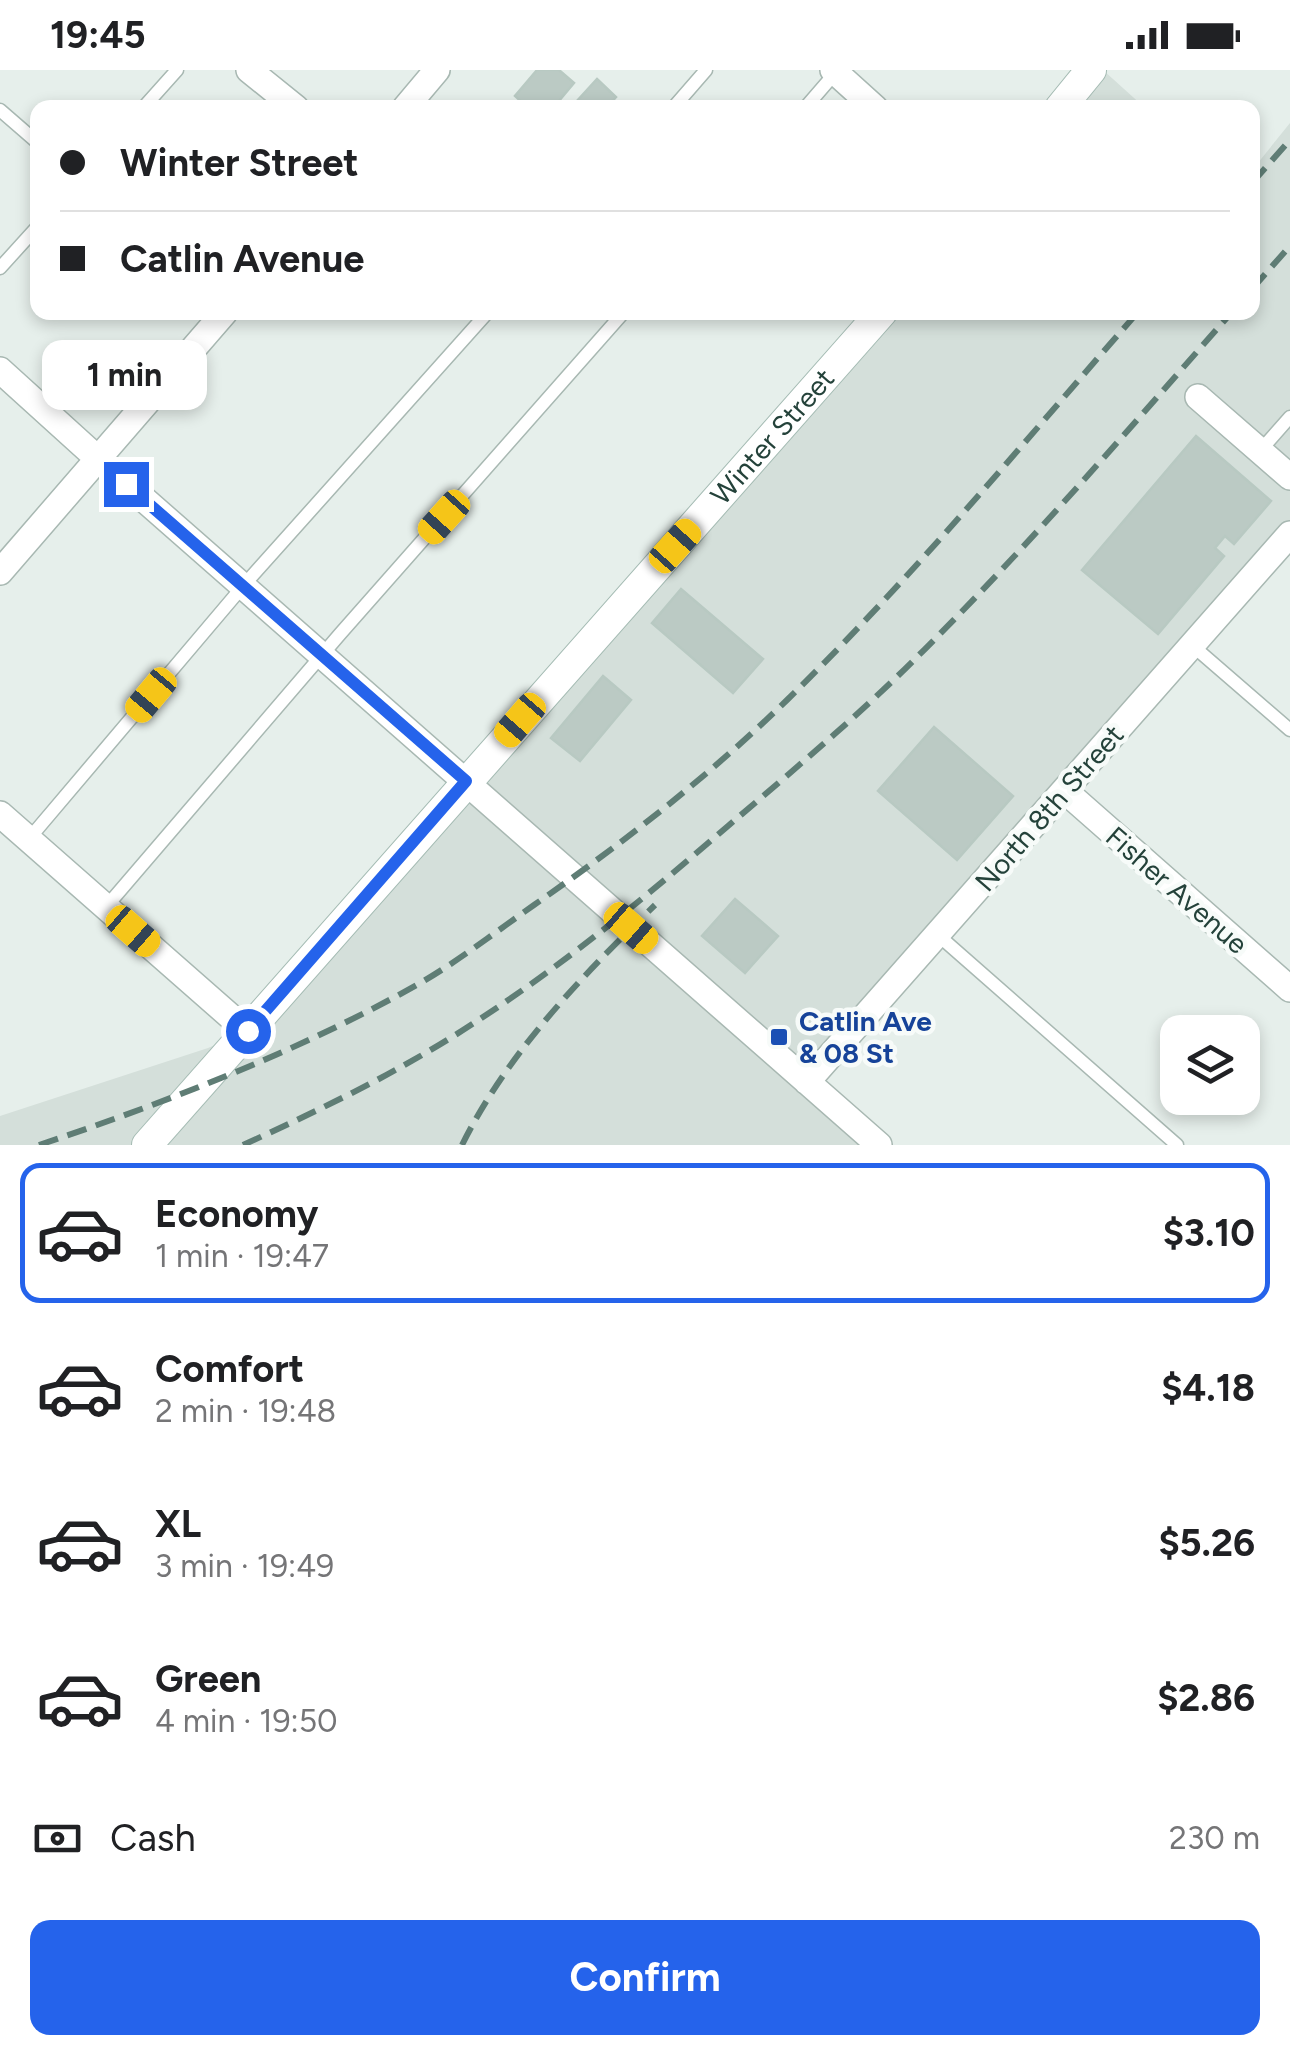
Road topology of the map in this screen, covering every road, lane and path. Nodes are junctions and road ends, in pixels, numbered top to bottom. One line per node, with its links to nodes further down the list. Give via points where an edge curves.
1 (177, 70): 7 (lane)
2 (248, 70): 8 (street)
3 (438, 70): 9 (street)
4 (706, 70): 10 (lane)
5 (1092, 70): 13 (street)
6 (836, 71): 11 (lane); 12 (street)
7 (150, 100)
8 (286, 100)
9 (412, 100)
10 (680, 100)
11 (812, 100)
12 (867, 100)
13 (1067, 100)
14 (0, 110): 15 (lane)
15 (30, 136)
16 (30, 235): 17 (lane)
17 (0, 268)
18 (218, 320): 26 (street)
19 (481, 320): 30 (lane)
20 (617, 320): 32 (lane)
21 (875, 320): 34 (street, Winter Street)
22 (0, 370): 26 (street)
23 (1198, 397): 25 (street)
24 (1290, 418): 25 (lane)
25 (1260, 451): 27 (street)
26 (97, 458): 29 (street); 30 (street)
27 (1290, 477)
28 (1290, 534): 31 (street, North 8th Street)
29 (0, 572)
30 (244, 585): 32 (street); 37 (lane)
31 (1193, 646): 33 (lane); 35 (street, North 8th Street)
32 (323, 654): 34 (street); 38 (lane)
33 (1290, 730)
34 (466, 781): 41 (street, Winter Street); 42 (street)
35 (1065, 791): 39 (street, North 8th Street); 40 (street, Fisher Avenue)
36 (0, 814): 37 (street)
37 (28, 840): 38 (street)
38 (106, 907): 41 (street)
39 (938, 935): 42 (street, North 8th Street); 45 (lane)
40 (1290, 990)
41 (248, 1031): 43 (street, Winter Street)
42 (808, 1082): 44 (street)
43 (147, 1145)
44 (879, 1145)
45 (1178, 1145)

